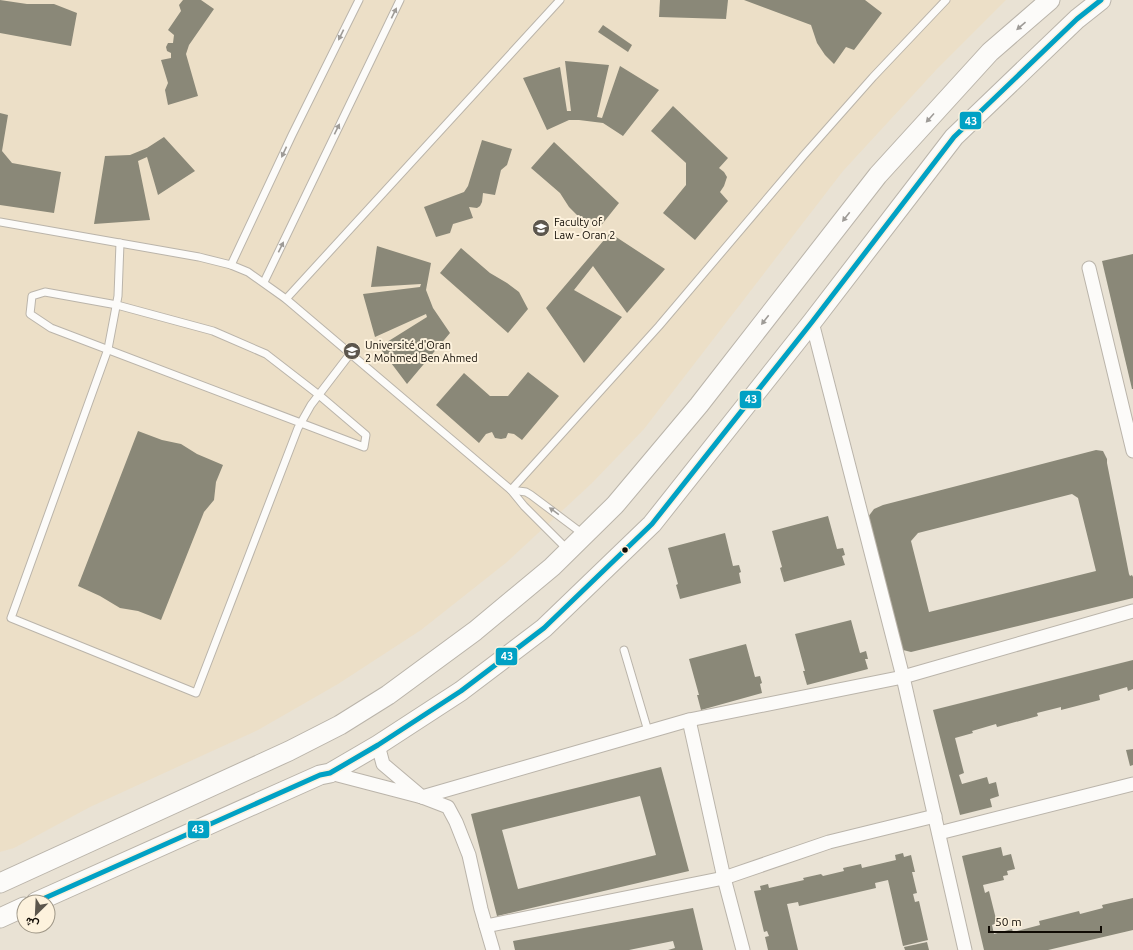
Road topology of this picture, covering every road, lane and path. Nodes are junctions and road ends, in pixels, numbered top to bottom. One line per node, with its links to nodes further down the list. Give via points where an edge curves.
1 (358, 0): 9 (lane, one-way to 9)
2 (400, 0): 11 (lane, one-way to 2)
3 (560, 0): 12 (lane)
4 (946, 0): 20 (lane, via 804,155 659,326)
5 (1050, 0): 21 (main road, one-way to 21, via 990,52 878,175 699,405 615,505)
6 (1101, 0): 14 (main road, via 1077,19 954,137)
7 (0, 222): 8 (lane)
8 (120, 243): 9 (lane); 13 (lane)
9 (231, 265): 11 (lane)
10 (1089, 268): 19 (street)
11 (264, 282): 12 (lane)
12 (286, 299): 16 (lane)
13 (117, 305): 15 (lane); 15 (lane, via 45,292 32,296 30,314 51,328); 17 (lane, via 213,330 266,354)
14 (812, 322): 25 (street); 28 (main road, via 652,524 628,548 544,628 461,691)
15 (108, 349): 18 (lane); 18 (lane, via 11,618 196,693)
16 (350, 354): 17 (lane); 20 (lane)
17 (319, 395): 18 (lane); 18 (lane, via 366,435 364,447)
18 (301, 423)
19 (1133, 451)
20 (511, 490): 21 (lane, one-way to 20, via 531,494); 22 (lane)
21 (585, 535): 22 (main road)
22 (568, 551): 35 (main road, via 475,631 388,695 340,725)
23 (1133, 611): 25 (street)
24 (624, 650): 27 (lane)
25 (902, 677): 26 (street); 32 (street)
26 (689, 720): 27 (street); 34 (street)
27 (648, 731): 31 (street)
28 (378, 745): 29 (main road); 31 (street, via 383,764)
29 (330, 773): 31 (street); 36 (main road, via 320,775)
30 (1133, 784): 33 (street)
31 (422, 797): 39 (street, via 448,807 456,822 469,855)
32 (935, 816): 33 (street); 34 (street, via 829,842)
33 (939, 833): 42 (street)
34 (724, 878): 39 (street); 41 (street)
35 (0, 883)
36 (54, 894)
37 (16, 911): 38 (main road)
38 (0, 918)
39 (486, 926): 40 (street)
40 (493, 950)
41 (742, 950)
42 (965, 950)

